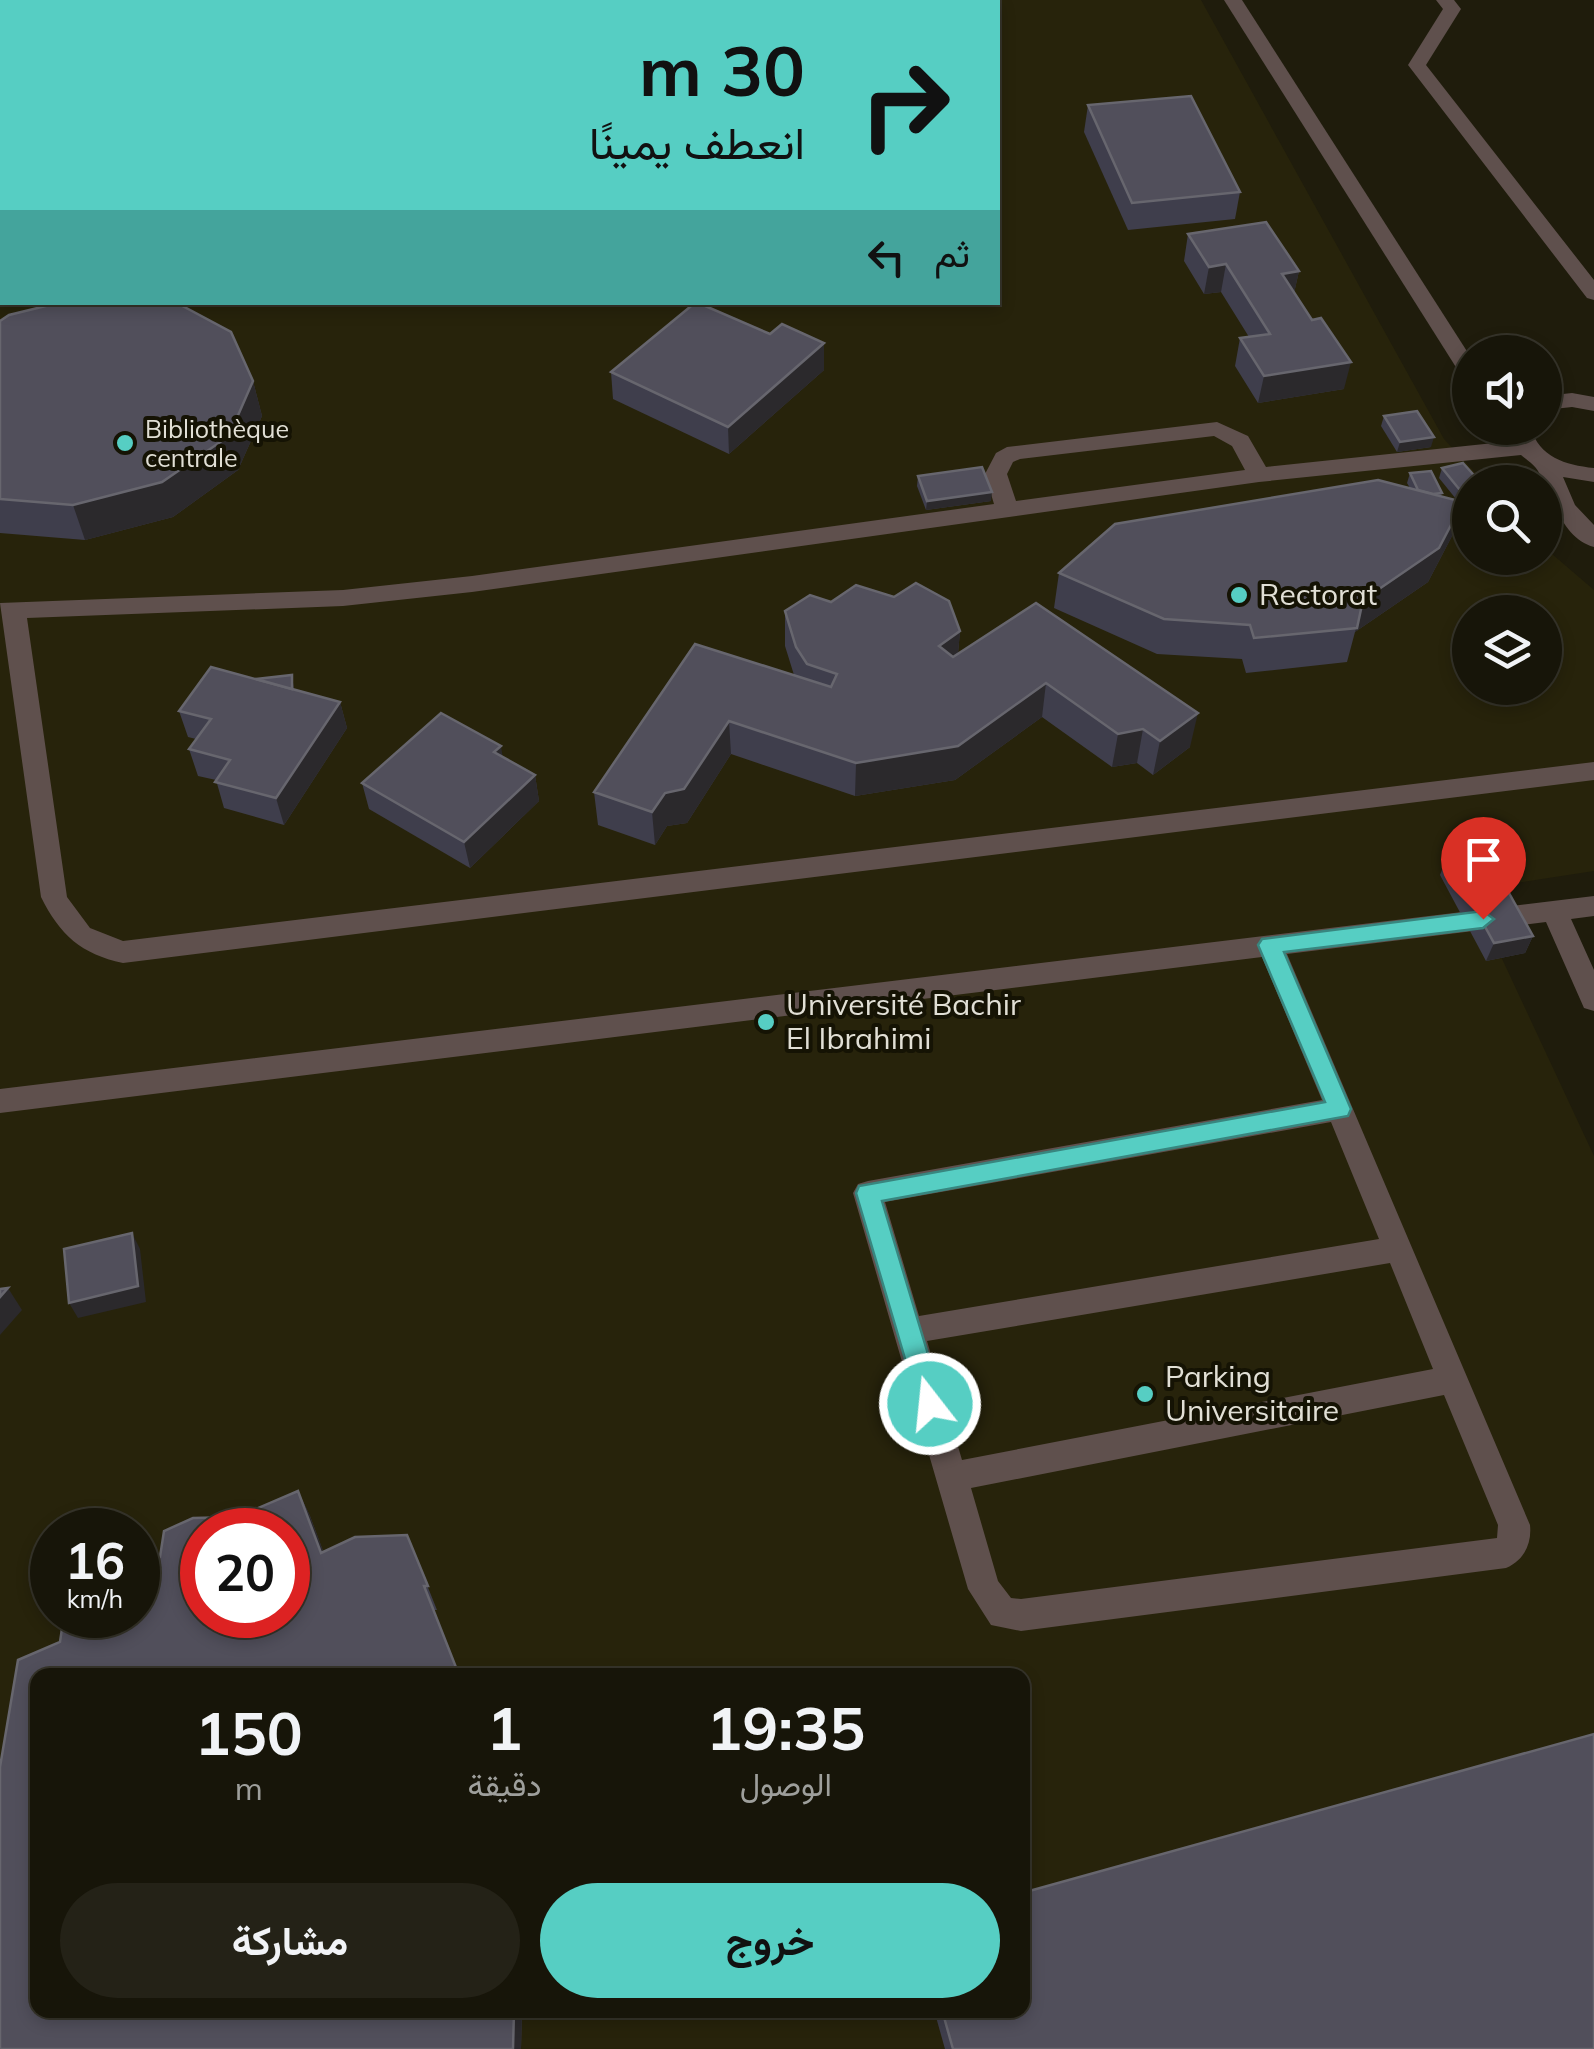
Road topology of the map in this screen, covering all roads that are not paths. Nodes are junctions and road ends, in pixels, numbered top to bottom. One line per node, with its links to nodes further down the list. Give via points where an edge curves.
1 (1234, 0): 4 (lane)
2 (1445, 0): 3 (lane, via 1452,8 1416,65)
3 (1594, 294)
4 (1452, 344)
5 (1562, 401): 6 (lane)
6 (1594, 404)
7 (1452, 445): 10 (lane)
8 (1530, 445): 9 (lane)
9 (1546, 463): 11 (lane); 13 (lane, via 1564,508)
10 (1260, 475): 12 (lane); 12 (lane, via 1240,441 1217,429 1015,452 996,474)
11 (1591, 477)
12 (1007, 510): 14 (lane, via 343,598)
13 (1594, 538)
14 (7, 612): 15 (lane, via 54,897 78,935 100,949 123,952)
15 (1594, 771)
16 (1594, 906): 17 (lane)
17 (1554, 910): 18 (lane); 19 (lane)
18 (1270, 945): 20 (lane); 21 (lane)
19 (1594, 1000)
20 (0, 1102)
21 (1339, 1109): 22 (lane); 23 (lane, via 868,1193)
22 (1398, 1249): 23 (lane); 24 (lane)
23 (908, 1331): 25 (lane)
24 (1453, 1379): 25 (lane); 25 (lane, via 1514,1525 1506,1552 1003,1614 984,1589)
25 (952, 1477)

